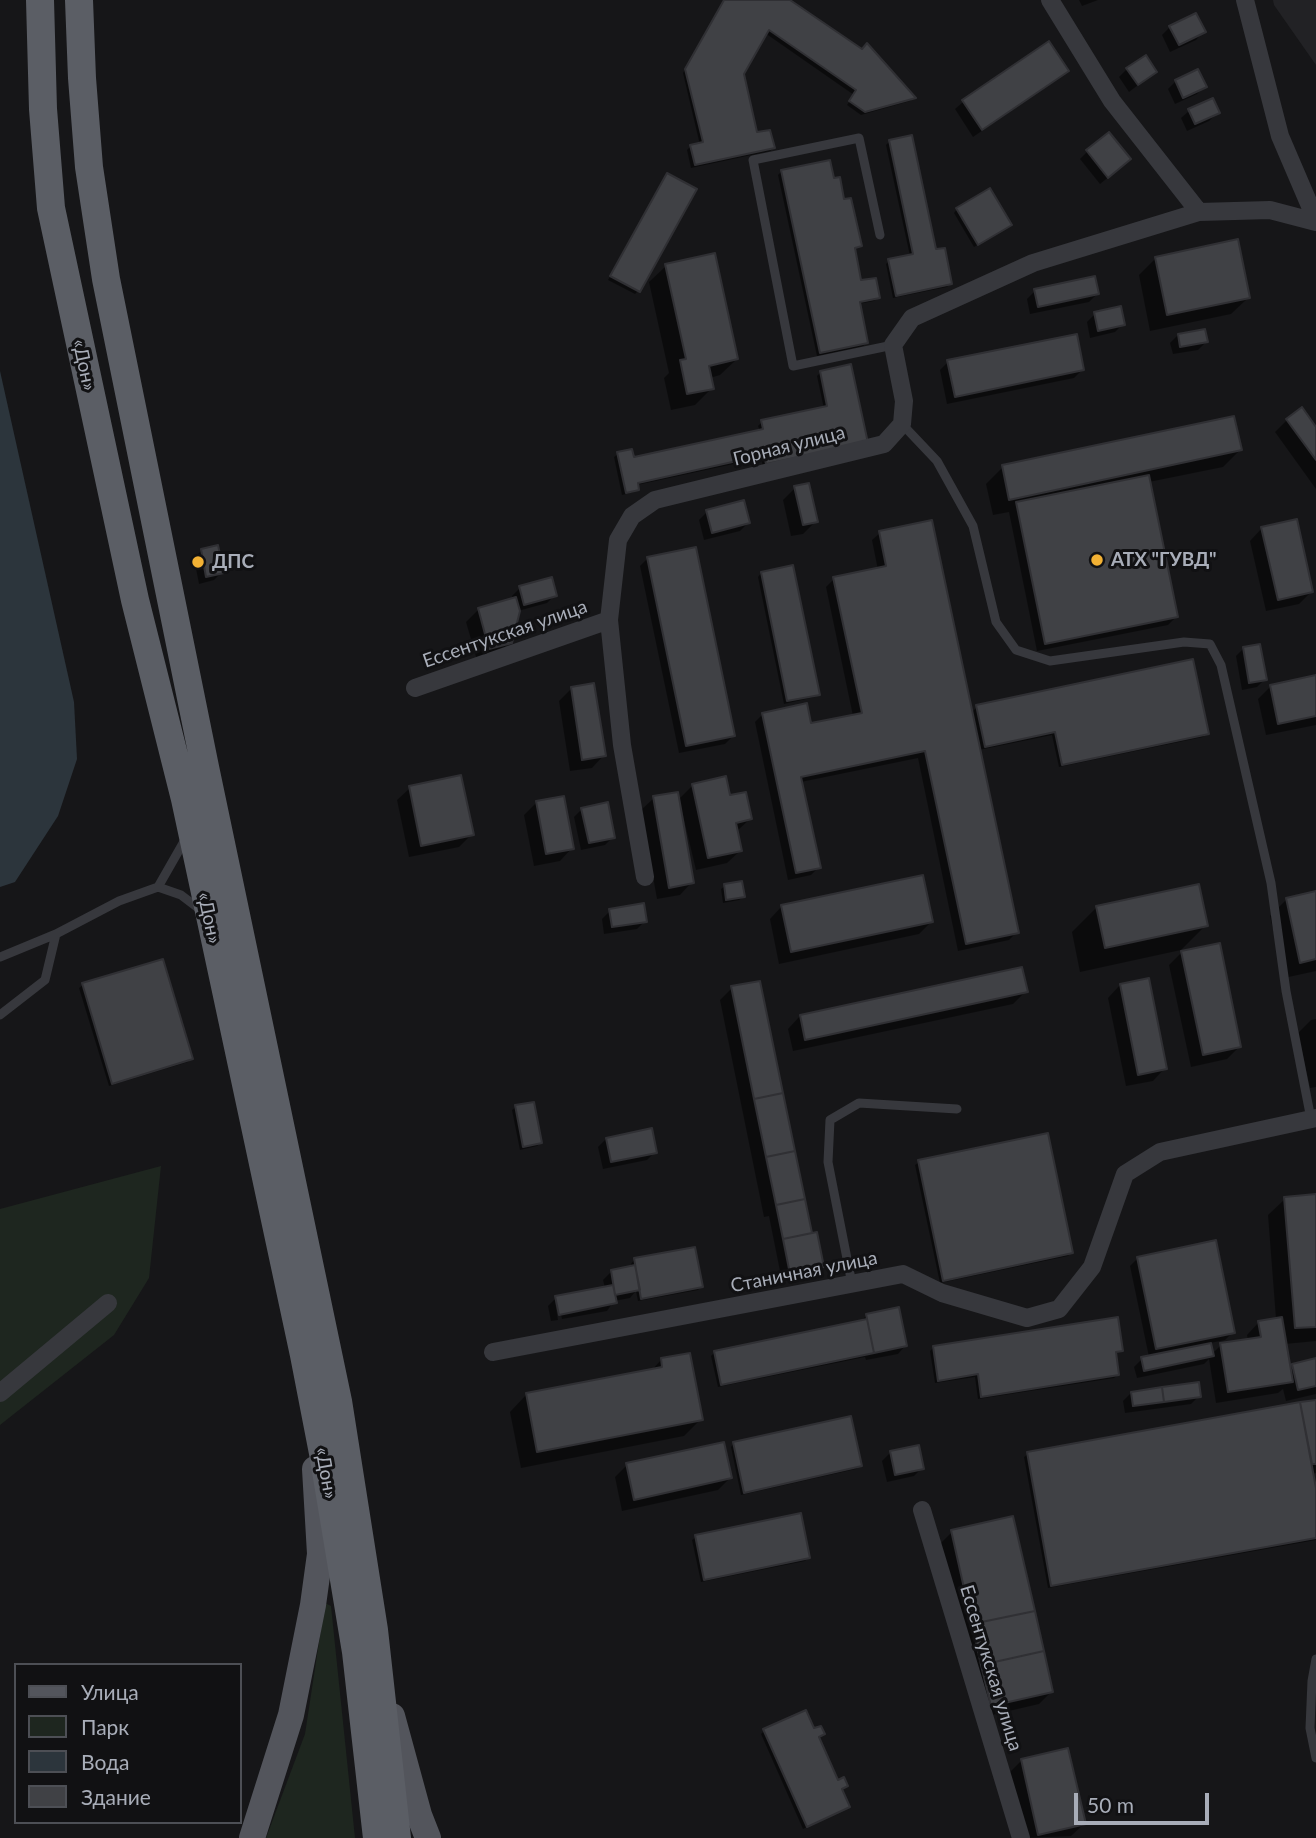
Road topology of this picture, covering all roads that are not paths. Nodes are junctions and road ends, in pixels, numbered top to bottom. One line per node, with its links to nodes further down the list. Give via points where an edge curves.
1 (40, 0): 12 (highway, «Дон», via 51,208)
2 (79, 0): 28 (highway, «Дон», via 89,167 106,279 338,1401)
3 (1050, 0): 5 (street, via 1112,101)
4 (1245, 0): 6 (street, via 1280,136)
5 (1199, 212): 6 (street, via 1270,210); 8 (street, via 1032,262 912,317)
6 (1316, 221)
7 (880, 235): 8 (lane, via 859,138 753,160 793,366)
8 (893, 345): 9 (street, via 904,401)
9 (902, 424): 10 (street, Горная улица, via 884,444 654,500 632,516 618,540); 20 (lane, via 937,461 973,526 996,622 1016,650 1050,661 1184,642 1209,644 1221,665 1271,883 1286,991)
10 (610, 620): 11 (street, Ессентукская улица); 13 (street, Горная улица, via 622,745)
11 (415, 688)
12 (190, 830): 14 (lane); 15 (highway, «Дон»)
13 (645, 877)
14 (158, 887): 15 (lane, via 181,895); 16 (lane, via 119,901)
15 (208, 916): 24 (highway, «Дон»)
16 (56, 934): 17 (lane); 18 (lane, via 45,980)
17 (0, 957)
18 (0, 1015)
19 (957, 1109): 21 (lane, via 859,1103 830,1119 828,1162)
20 (1314, 1119): 21 (street, Станичная улица, via 1160,1152 1125,1174 1092,1267 1059,1309 1027,1318 942,1293 903,1274)
21 (852, 1284): 23 (street, Станичная улица)
22 (108, 1303): 25 (street)
23 (493, 1352)
24 (304, 1355): 30 (main road, via 320,1554 291,1715); 31 (highway, «Дон», via 356,1652)
25 (0, 1393)
26 (922, 1510): 34 (street, Ессентукская улица)
27 (1316, 1660): 29 (lane, via 1310,1728)
28 (380, 1674): 32 (highway, «Дон»); 33 (main road)
29 (1316, 1758)
30 (252, 1838)
31 (377, 1838)
32 (397, 1838)
33 (428, 1838)
34 (1021, 1838)

